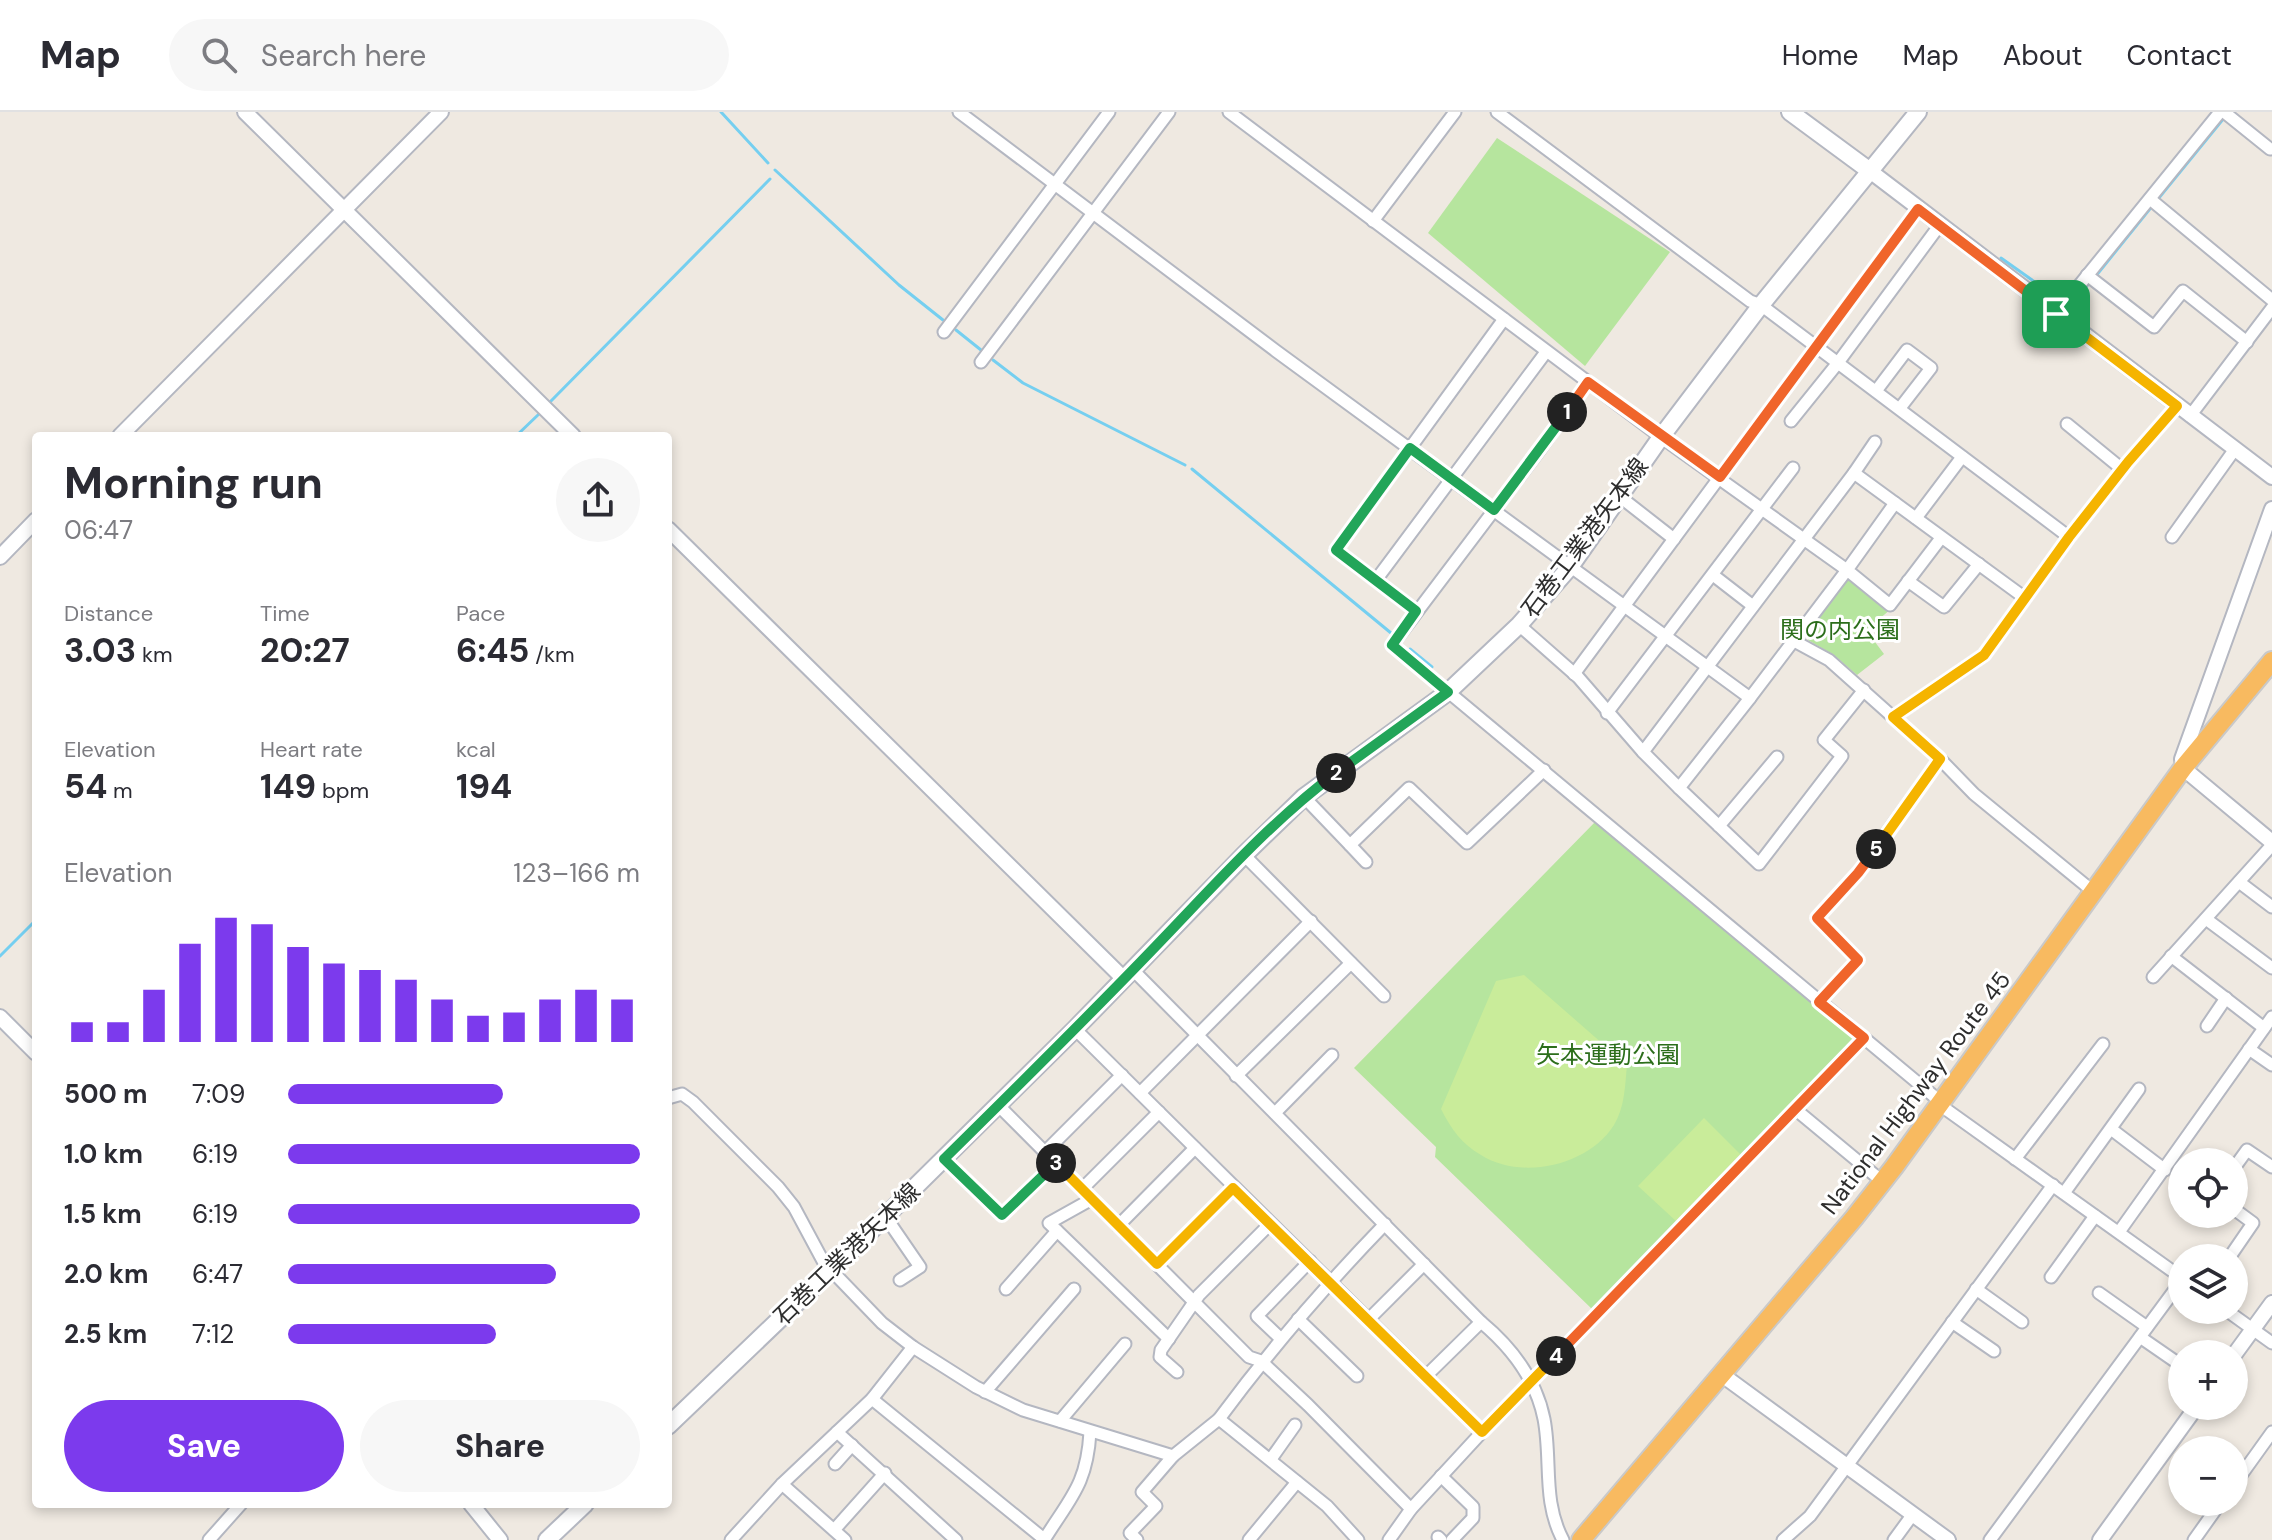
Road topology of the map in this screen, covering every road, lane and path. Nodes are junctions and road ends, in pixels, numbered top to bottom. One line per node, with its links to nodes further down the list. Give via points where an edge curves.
1 (245, 112): 16 (street)
2 (441, 112): 16 (street)
3 (959, 112): 14 (street)
4 (1109, 112): 14 (street)
5 (1169, 112): 18 (street)
6 (1229, 112): 19 (street)
7 (1455, 112): 19 (street)
8 (1497, 112): 23 (street)
9 (1790, 112): 13 (main road)
10 (1918, 112): 13 (main road, 石巻工業港矢本線)
11 (2225, 114): 12 (street); 15 (street)
12 (2270, 149)
13 (1870, 171): 17 (street); 23 (main road, 石巻工業港矢本線)
14 (1055, 184): 18 (street); 27 (street)
15 (2153, 202): 21 (street); 22 (street)
16 (344, 209): 40 (street); 41 (street)
17 (1918, 209): 20 (street); 29 (street)
18 (1095, 213): 31 (street); 44 (street)
19 (1373, 221): 26 (street)
20 (1939, 226): 24 (street); 32 (street)
21 (2091, 278): 24 (street); 28 (street, via 2154,327 2183,291)
22 (2272, 300)
23 (1761, 305): 29 (street); 42 (main road, 石巻工業港矢本線)
24 (2061, 307): 35 (street)
25 (2272, 308): 28 (street)
26 (1504, 319): 30 (street); 44 (street)
27 (944, 332)
28 (2247, 342): 37 (street)
29 (1816, 346): 32 (street); 50 (street)
30 (1546, 352): 33 (street); 52 (street)
31 (981, 362)
32 (1837, 364): 34 (street); 38 (street)
33 (1588, 382): 42 (street); 57 (street)
34 (1876, 391): 36 (street); 36 (street, via 1907,350 1931,368)
35 (2177, 406): 37 (street); 48 (street)
36 (1900, 408): 46 (street)
37 (2190, 416): 45 (street)
38 (1791, 421)
39 (2067, 424): 48 (street)
40 (124, 432)
41 (569, 432)
42 (1661, 437): 50 (street); 53 (main road, 石巻工業港矢本線)
43 (1875, 442): 49 (street)
44 (1410, 448): 52 (street); 71 (street, via 1336,550)
45 (2235, 449): 51 (street); 63 (street)
46 (1962, 457): 58 (street); 62 (street)
47 (1793, 468): 55 (street)
48 (2122, 469): 62 (street)
49 (1854, 473): 54 (street); 61 (street)
50 (1720, 477): 55 (street); 65 (street)
51 (2272, 477)
52 (1452, 479): 57 (street); 71 (street)
53 (1619, 496): 65 (street); 68 (main road, 石巻工業港矢本線)
54 (1895, 503): 58 (street); 69 (street)
55 (1762, 508): 61 (street); 70 (street)
56 (2272, 509): 91 (street)
57 (1494, 510): 68 (street); 76 (street)
58 (1916, 518): 64 (street)
59 (32, 524): 66 (street)
60 (672, 533): 108 (street)
61 (1804, 537): 69 (street); 75 (street)
62 (2069, 537): 73 (street)
63 (2172, 537)
64 (1941, 538): 67 (street); 72 (street)
65 (1674, 539): 74 (street)
66 (0, 557)
67 (1979, 564): 72 (street, via 1944,607); 73 (street)
68 (1570, 567): 74 (street); 77 (main road, 石巻工業港矢本線)
69 (1847, 570): 72 (street, via 1890,605); 79 (street)
70 (1713, 575): 75 (street); 78 (street)
71 (1376, 580): 76 (street)
72 (1908, 581)
73 (2025, 598): 87 (street, via 1984,655)
74 (1624, 606): 78 (street); 82 (street)
75 (1753, 606): 81 (street)
76 (1416, 611): 84 (street, via 1392,645)
77 (1519, 625): 82 (street); 84 (main road, 石巻工業港矢本線)
78 (1666, 636): 81 (street); 86 (street)
79 (1794, 641): 83 (street, via 1829,660); 85 (street)
80 (2272, 661): 91 (highway, National Highway Route 45)
81 (1707, 666): 85 (street); 88 (street)
82 (1574, 674): 86 (street)
83 (1864, 690): 87 (street); 95 (street, via 1824,740 1842,756 1759,864)
84 (1448, 692): 92 (street); 94 (main road, 石巻工業港矢本線)
85 (1750, 698): 93 (street)
86 (1607, 713): 88 (street)
87 (1893, 717): 90 (street)
88 (1643, 752): 93 (street)
89 (1777, 757): 95 (street)
90 (1940, 759): 101 (street, via 1974,794); 112 (street, via 1858,873 1817,918 1858,960)
91 (2183, 768): 96 (street); 101 (highway, National Highway Route 45)
92 (1544, 770): 97 (street, via 1467,843 1409,788); 112 (street)
93 (1679, 788): 95 (street)
94 (1304, 797): 97 (street); 98 (main road, 石巻工業港矢本線)
95 (1719, 826)
96 (2272, 844): 100 (street)
97 (1350, 845): 99 (street)
98 (1244, 855): 104 (street); 108 (main road, 石巻工業港矢本線)
99 (1366, 862)
100 (2239, 882): 102 (street); 103 (street)
101 (2095, 893): 130 (highway, National Highway Route 45)
102 (2272, 907)
103 (2206, 919): 105 (street); 107 (street)
104 (1311, 921): 106 (street); 118 (street)
105 (2171, 956): 109 (street); 111 (street)
106 (1351, 963): 110 (street); 126 (street)
107 (2272, 968)
108 (1128, 975): 117 (main road, 石巻工業港矢本線); 118 (street)
109 (2153, 977)
110 (1384, 996)
111 (2226, 998): 115 (street); 116 (street)
112 (1819, 1002): 119 (street)
113 (0, 1017): 121 (street)
114 (2272, 1017): 116 (street)
115 (2207, 1026)
116 (2264, 1028): 122 (street)
117 (1075, 1029): 125 (street); 131 (main road, 石巻工業港矢本線)
118 (1197, 1035): 126 (street); 128 (street)
119 (1864, 1038): 130 (street); 132 (street)
120 (2103, 1044): 140 (street)
121 (32, 1049)
122 (2249, 1049): 124 (street); 143 (street)
123 (1332, 1055): 134 (street)
124 (2272, 1065)
125 (1122, 1075): 128 (street); 138 (street)
126 (1236, 1076): 134 (street)
127 (2139, 1089): 135 (street)
128 (1140, 1093): 133 (street)
129 (672, 1097): 163 (street, via 682,1094 693,1102 755,1162 794,1207)
130 (1941, 1103): 140 (street); 144 (highway, National Highway Route 45)
131 (998, 1105): 138 (street); 139 (main road, 石巻工業港矢本線)
132 (1795, 1109): 144 (street); 195 (street)
133 (1159, 1112): 136 (street); 147 (street)
134 (1275, 1113): 154 (street)
135 (2111, 1129): 143 (street); 148 (street)
136 (1195, 1148): 146 (street); 155 (street)
137 (2248, 1151): 142 (street)
138 (1045, 1152): 141 (street)
139 (944, 1159): 141 (street, via 1002,1215); 150 (main road, 石巻工業港矢本線)
140 (2015, 1159): 145 (street)
141 (1056, 1163): 147 (street)
142 (2272, 1167)
143 (2165, 1170): 157 (street)
144 (1883, 1182): 192 (highway, National Highway Route 45)
145 (2053, 1185): 148 (street); 169 (street)
146 (1233, 1188): 153 (street); 160 (street)
147 (1082, 1189): 149 (street)
148 (2064, 1193): 151 (street)
149 (1092, 1199): 155 (street); 156 (street, via 1049,1223)
150 (885, 1216): 163 (main road, 石巻工業港矢本線); 165 (street, via 923,1265)
151 (2095, 1216): 157 (street); 164 (street)
152 (2248, 1219): 158 (street, via 2253,1223)
153 (1270, 1224): 159 (street); 172 (street)
154 (1385, 1224): 161 (street); 166 (street)
155 (1118, 1226): 160 (street)
156 (1057, 1231): 167 (street); 183 (street)
157 (2119, 1232): 162 (street)
158 (2239, 1244)
159 (1310, 1261): 166 (street); 182 (street, via 1257,1316)
160 (1157, 1264): 172 (street)
161 (1424, 1264): 175 (street); 176 (street)
162 (2168, 1269)
163 (831, 1270): 187 (street); 201 (main road, 石巻工業港矢本線)
164 (2051, 1277)
165 (900, 1280)
166 (1330, 1281): 174 (street); 175 (street)
167 (1006, 1289)
168 (1074, 1289): 196 (street)
169 (1976, 1289): 177 (street); 178 (street)
170 (2099, 1293): 181 (street)
171 (2168, 1299): 181 (street)
172 (1195, 1303): 183 (street); 190 (street, via 1249,1357)
173 (2272, 1303): 180 (street)
174 (1298, 1319): 182 (street); 194 (street)
175 (1369, 1319): 193 (street)
176 (1481, 1322): 193 (street); 195 (street, via 1510,1349)
177 (1952, 1322): 188 (street); 212 (street)
178 (2022, 1322)
179 (2245, 1324): 180 (street)
180 (2252, 1329): 184 (street); 185 (street)
181 (2144, 1332): 189 (street); 241 (street)
182 (1280, 1338): 190 (street)
183 (1169, 1339): 191 (street, via 1160,1357)
184 (2244, 1340)
185 (2272, 1343)
186 (1125, 1344): 200 (street)
187 (913, 1347): 196 (street); 197 (street)
188 (1994, 1351)
189 (2168, 1353)
190 (1261, 1361): 198 (street); 220 (street)
191 (1177, 1372)
192 (1721, 1374): 212 (street); 237 (highway, National Highway Route 45)
193 (1427, 1375): 205 (street)
194 (1357, 1376)
195 (1530, 1382): 205 (street); 236 (street, via 1544,1419 1548,1495)
196 (985, 1392): 200 (street)
197 (872, 1399): 203 (street); 225 (street)
198 (1219, 1419): 208 (street); 209 (street)
199 (2187, 1420): 242 (street)
200 (1060, 1421): 204 (street)
201 (672, 1422)
202 (1295, 1425): 209 (street)
203 (837, 1432): 207 (street); 216 (street)
204 (1090, 1432): 208 (street); 225 (street, via 1082,1478)
205 (1482, 1432): 214 (street)
206 (2272, 1432): 211 (street)
207 (852, 1445): 210 (street); 213 (street)
208 (1173, 1456): 224 (street, via 1142,1492 1156,1506)
209 (1271, 1459): 215 (street)
210 (835, 1464)
211 (2248, 1465)
212 (1846, 1466): 221 (street); 238 (street, via 1810,1516)
213 (885, 1473): 223 (street); 231 (street)
214 (1441, 1476): 220 (street); 235 (street, via 1473,1507 1473,1518)
215 (1297, 1482): 232 (street); 233 (street)
216 (782, 1484): 223 (street); 229 (street)
217 (237, 1508): 226 (street)
218 (474, 1508): 227 (street)
219 (581, 1508): 228 (main road)
220 (1411, 1509): 234 (street)
221 (1913, 1514): 239 (street); 240 (street)
222 (2211, 1516): 243 (street)
223 (834, 1530): 230 (street)
224 (1130, 1538)
225 (1044, 1539)
226 (209, 1540)
227 (500, 1540)
228 (547, 1540)
229 (731, 1540)
230 (845, 1540)
231 (956, 1540)
232 (1249, 1540)
233 (1358, 1540)
234 (1389, 1540)
235 (1452, 1540)
236 (1563, 1540)
237 (1581, 1540)
238 (1783, 1540)
239 (1894, 1540)
240 (1948, 1540)
241 (1990, 1540)
242 (2100, 1540)
243 (2194, 1540)

